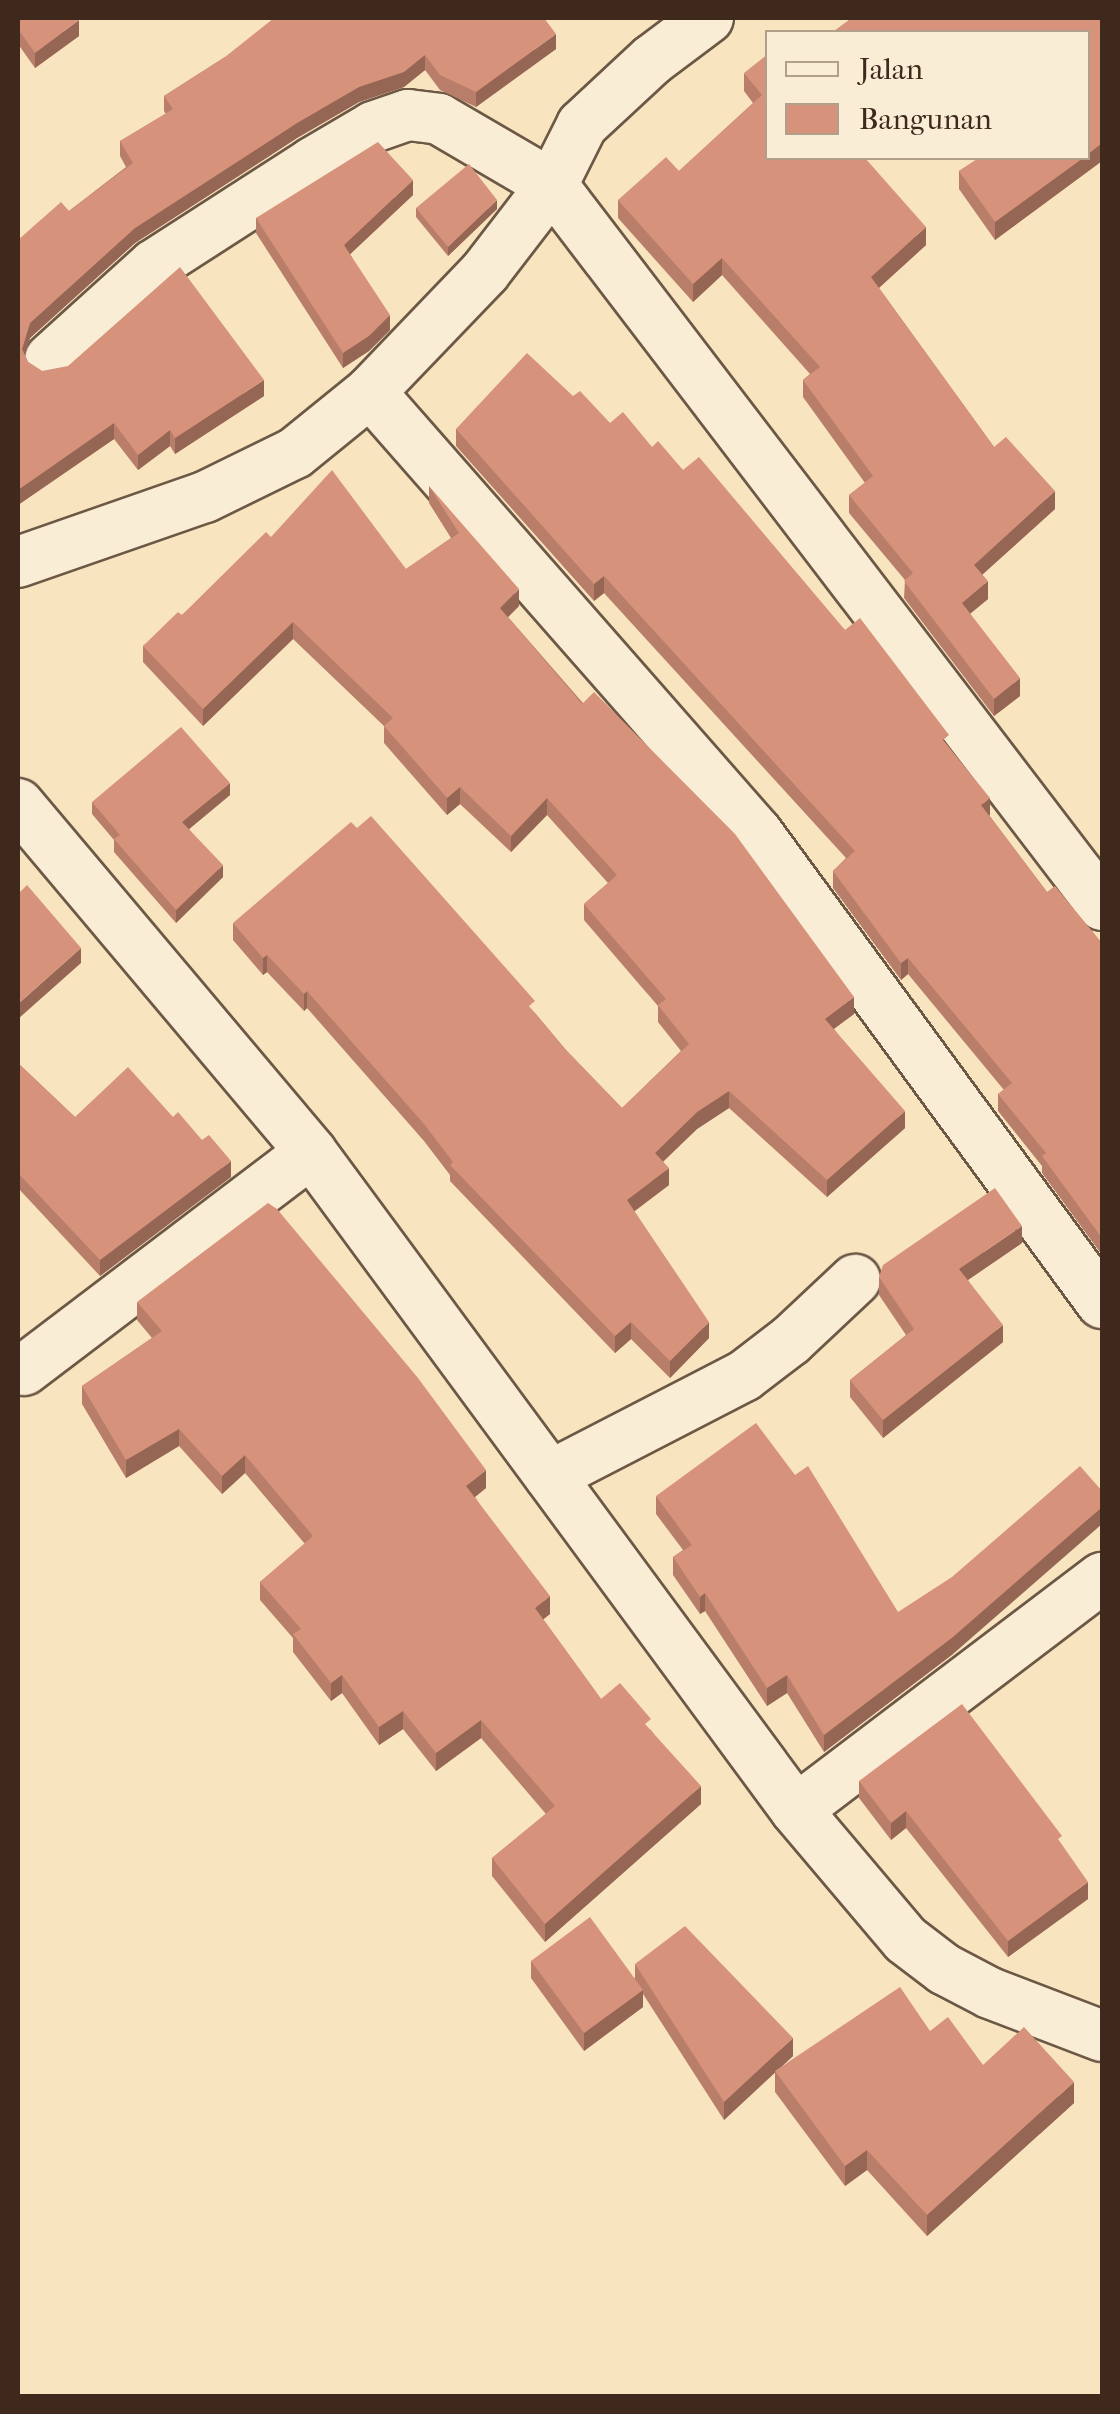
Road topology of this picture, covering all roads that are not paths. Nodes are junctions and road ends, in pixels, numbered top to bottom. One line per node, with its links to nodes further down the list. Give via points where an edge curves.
1 (708, 18): 2 (street, via 582,125)
2 (552, 186): 3 (street, via 440,120 408,114 372,128 154,265); 4 (street, via 485,272); 7 (street)
3 (50, 360)
4 (370, 392): 5 (street, via 295,453 205,497); 10 (street, via 757,833)
5 (18, 562)
6 (18, 804): 8 (street)
7 (1102, 905)
8 (311, 1152): 11 (street); 12 (street)
9 (854, 1280): 12 (street, via 744,1376)
10 (1102, 1303)
11 (24, 1370)
12 (550, 1476): 14 (street)
13 (1102, 1578): 14 (street)
14 (796, 1810): 15 (street, via 906,1940 931,1960 990,1993)
15 (1102, 2036)

